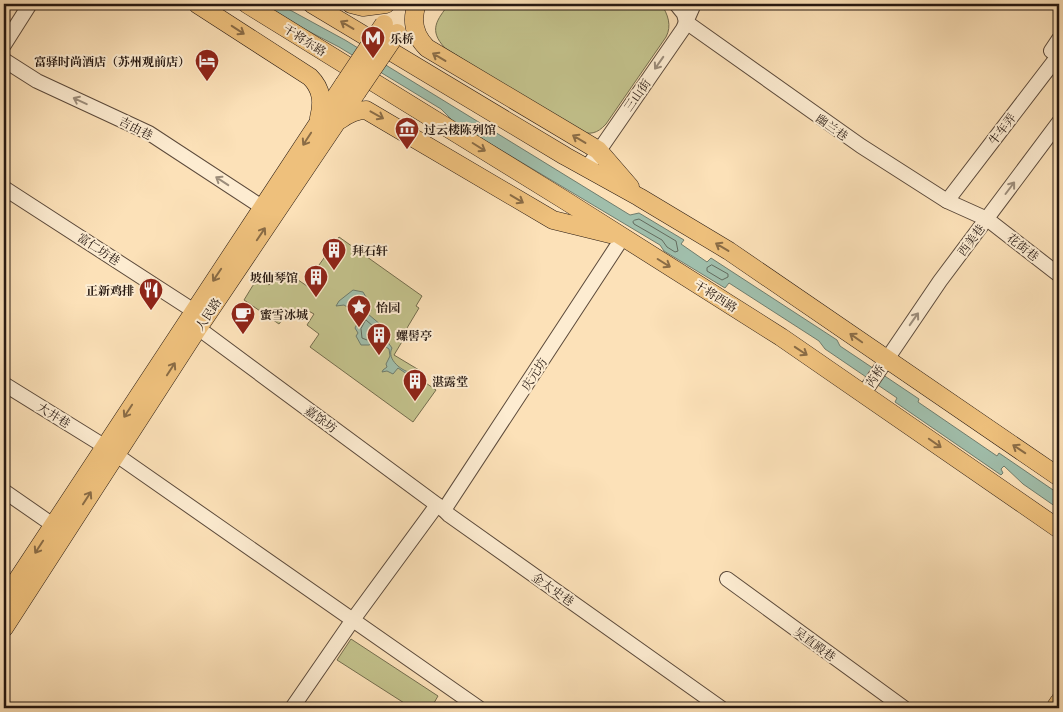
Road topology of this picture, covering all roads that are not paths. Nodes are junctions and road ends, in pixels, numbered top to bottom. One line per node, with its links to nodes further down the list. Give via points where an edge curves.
1 (30, 4): 14 (street)
2 (197, 4): 18 (main road, one-way to 18, via 312,79 318,87)
3 (247, 4): 16 (main road, 干将东路)
4 (312, 4): 20 (main road, one-way to 4)
5 (351, 4): 6 (main road, via 362,7)
6 (386, 4)
7 (398, 4): 12 (main road, 人民路)
8 (417, 4): 12 (main road, 人民路); 19 (main road, one-way to 8, via 427,48 414,28)
9 (676, 4): 11 (street)
10 (694, 4): 11 (street, 三山街)
11 (686, 22): 19 (street, 三山街, one-way to 19); 24 (street, 幽兰巷, via 861,146)
12 (390, 29): 18 (main road, 人民路, bridge)
13 (1059, 39): 24 (street, 牛车弄, via 1054,54)
14 (4, 45)
15 (4, 60): 25 (street, 吉由巷, one-way to 15, via 149,133 37,81)
16 (363, 76): 23 (main road, 干将西路, one-way to 23)
17 (1059, 122): 26 (street, 西美巷, one-way to 17)
18 (327, 123): 25 (main road, 人民路, one-way to 25); 27 (main road, one-way to 27, via 359,110 374,113); 31 (main road, 人民路, one-way to 18)
19 (598, 150): 20 (street, 三山街); 22 (main road)
20 (586, 168): 22 (main road)
21 (4, 188): 30 (street, 富仁坊巷)
22 (639, 197): 32 (main road, one-way to 22, via 762,273)
23 (566, 201): 27 (main road); 28 (main road, 干将西路)
24 (947, 201): 26 (street, 幽兰巷)
25 (262, 207): 30 (main road, 人民路, one-way to 30)
26 (987, 219): 29 (street, 花街巷); 32 (street, 西美巷, one-way to 26)
27 (553, 220): 28 (main road)
28 (623, 237): 34 (main road, 干将西路, one-way to 34); 38 (street, 庆元坊)
29 (1059, 275)
30 (194, 311): 35 (main road, 人民路, one-way to 35)
31 (198, 328): 35 (main road, 人民路, one-way to 31); 38 (street, 嘉馀坊)
32 (883, 364): 34 (street, 芮桥); 36 (main road, one-way to 32)
33 (4, 384): 35 (street, 大井巷)
34 (866, 389): 40 (main road, 干将西路, one-way to 40)
35 (110, 450): 39 (main road, 人民路); 43 (street, 大井巷); 44 (main road, 人民路, one-way to 35)
36 (1059, 477)
37 (4, 491): 39 (street)
38 (440, 508): 43 (street, 庆元坊); 48 (street, 金太史巷)
39 (53, 525): 42 (main road, 人民路, one-way to 42)
40 (1059, 529)
41 (727, 579): 49 (street, 吴直殿巷)
42 (5, 596)
43 (352, 621): 46 (street, 庆元坊); 47 (street, 大井巷)
44 (4, 628)
45 (1059, 702): 50 (main road)
46 (292, 708)
47 (478, 708)
48 (721, 708)
49 (904, 708)
50 (1055, 708)

